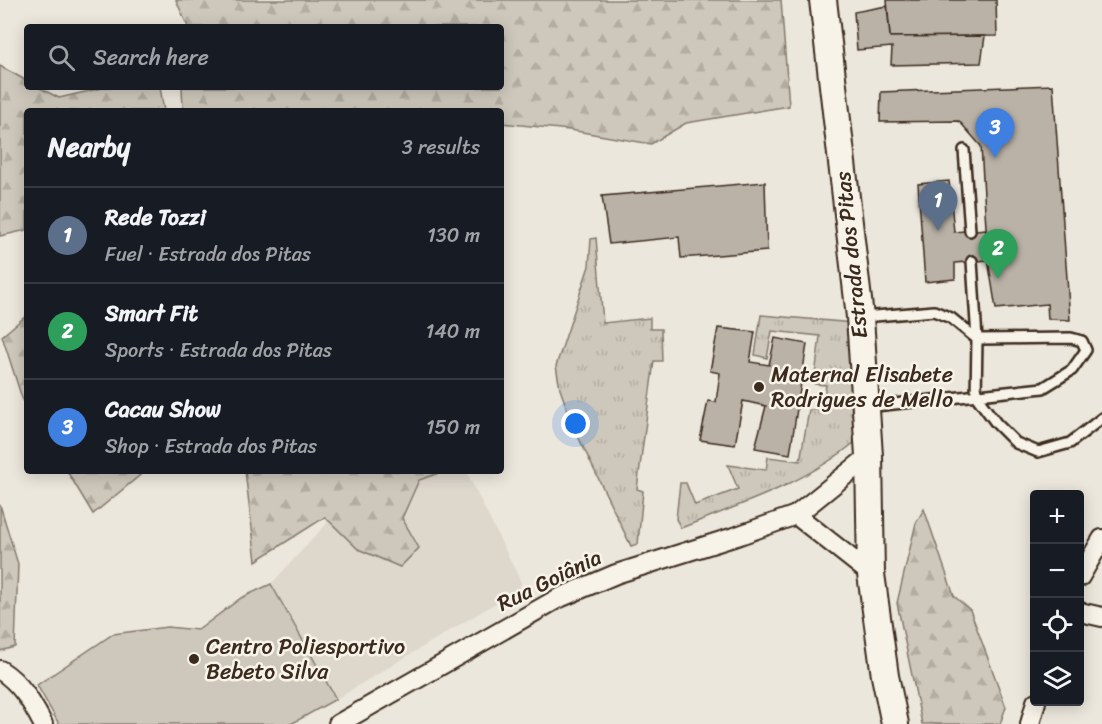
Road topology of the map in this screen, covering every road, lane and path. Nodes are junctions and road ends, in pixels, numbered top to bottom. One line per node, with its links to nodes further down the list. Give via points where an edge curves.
1 (823, 0): 5 (main road, Estrada dos Pitas)
2 (964, 150): 3 (lane)
3 (970, 231)
4 (972, 261): 6 (lane)
5 (860, 317): 6 (lane, via 934,311 951,318); 8 (main road, Estrada dos Pitas)
6 (977, 339): 7 (lane); 7 (lane, via 1071,338 1082,341 1086,350 1072,370 1043,388)
7 (976, 396): 8 (lane); 9 (lane, via 1016,443 1038,452 1070,443)
8 (864, 407): 10 (main road, Estrada dos Pitas)
9 (1102, 418)
10 (868, 456): 11 (street, Rua Goiânia); 14 (main road, Estrada dos Pitas)
11 (796, 515): 14 (street); 19 (street, Rua Goiânia, via 616,574 557,599)
12 (1102, 539): 13 (street)
13 (1084, 570)
14 (871, 574): 22 (main road, Estrada dos Pitas)
15 (1084, 613): 16 (street)
16 (1102, 617)
17 (0, 670): 20 (street, via 22,689)
18 (1035, 706): 23 (street)
19 (359, 718): 21 (street, Rua Goiânia)
20 (43, 724)
21 (338, 724)
22 (894, 724)
23 (1030, 724)

